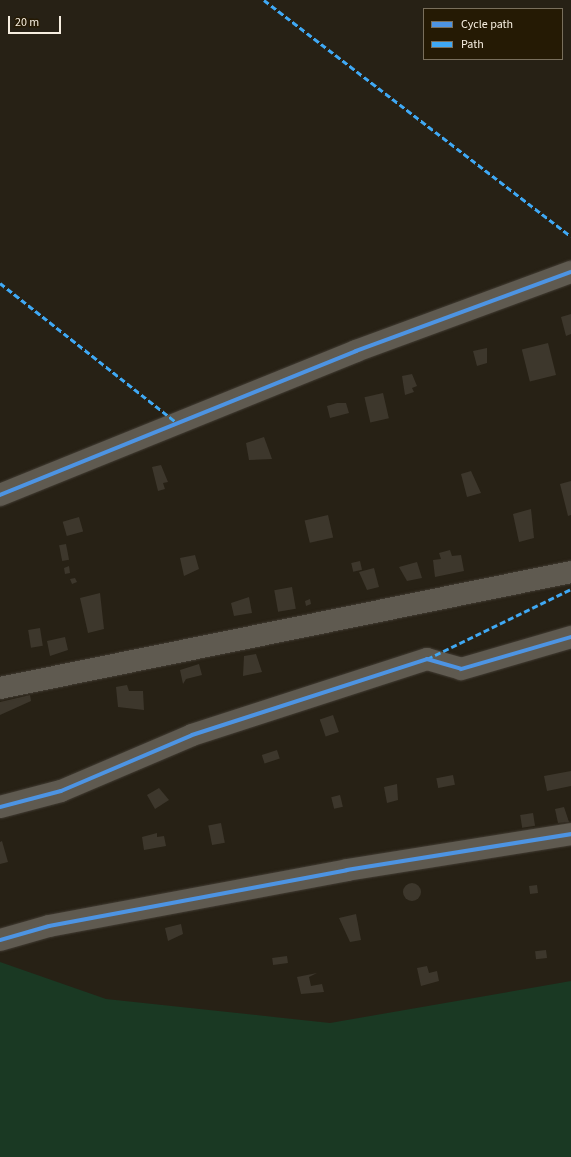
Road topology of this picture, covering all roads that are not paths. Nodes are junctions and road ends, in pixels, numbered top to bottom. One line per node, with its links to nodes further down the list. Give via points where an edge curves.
1 (571, 272): 2 (street, via 356,352)
2 (0, 495)
3 (571, 572): 5 (street)
4 (571, 637): 6 (street, via 461,669 427,659 192,735 61,791)
5 (0, 688)
6 (0, 807)
7 (571, 834): 8 (street, via 347,870 49,926)
8 (0, 940)

